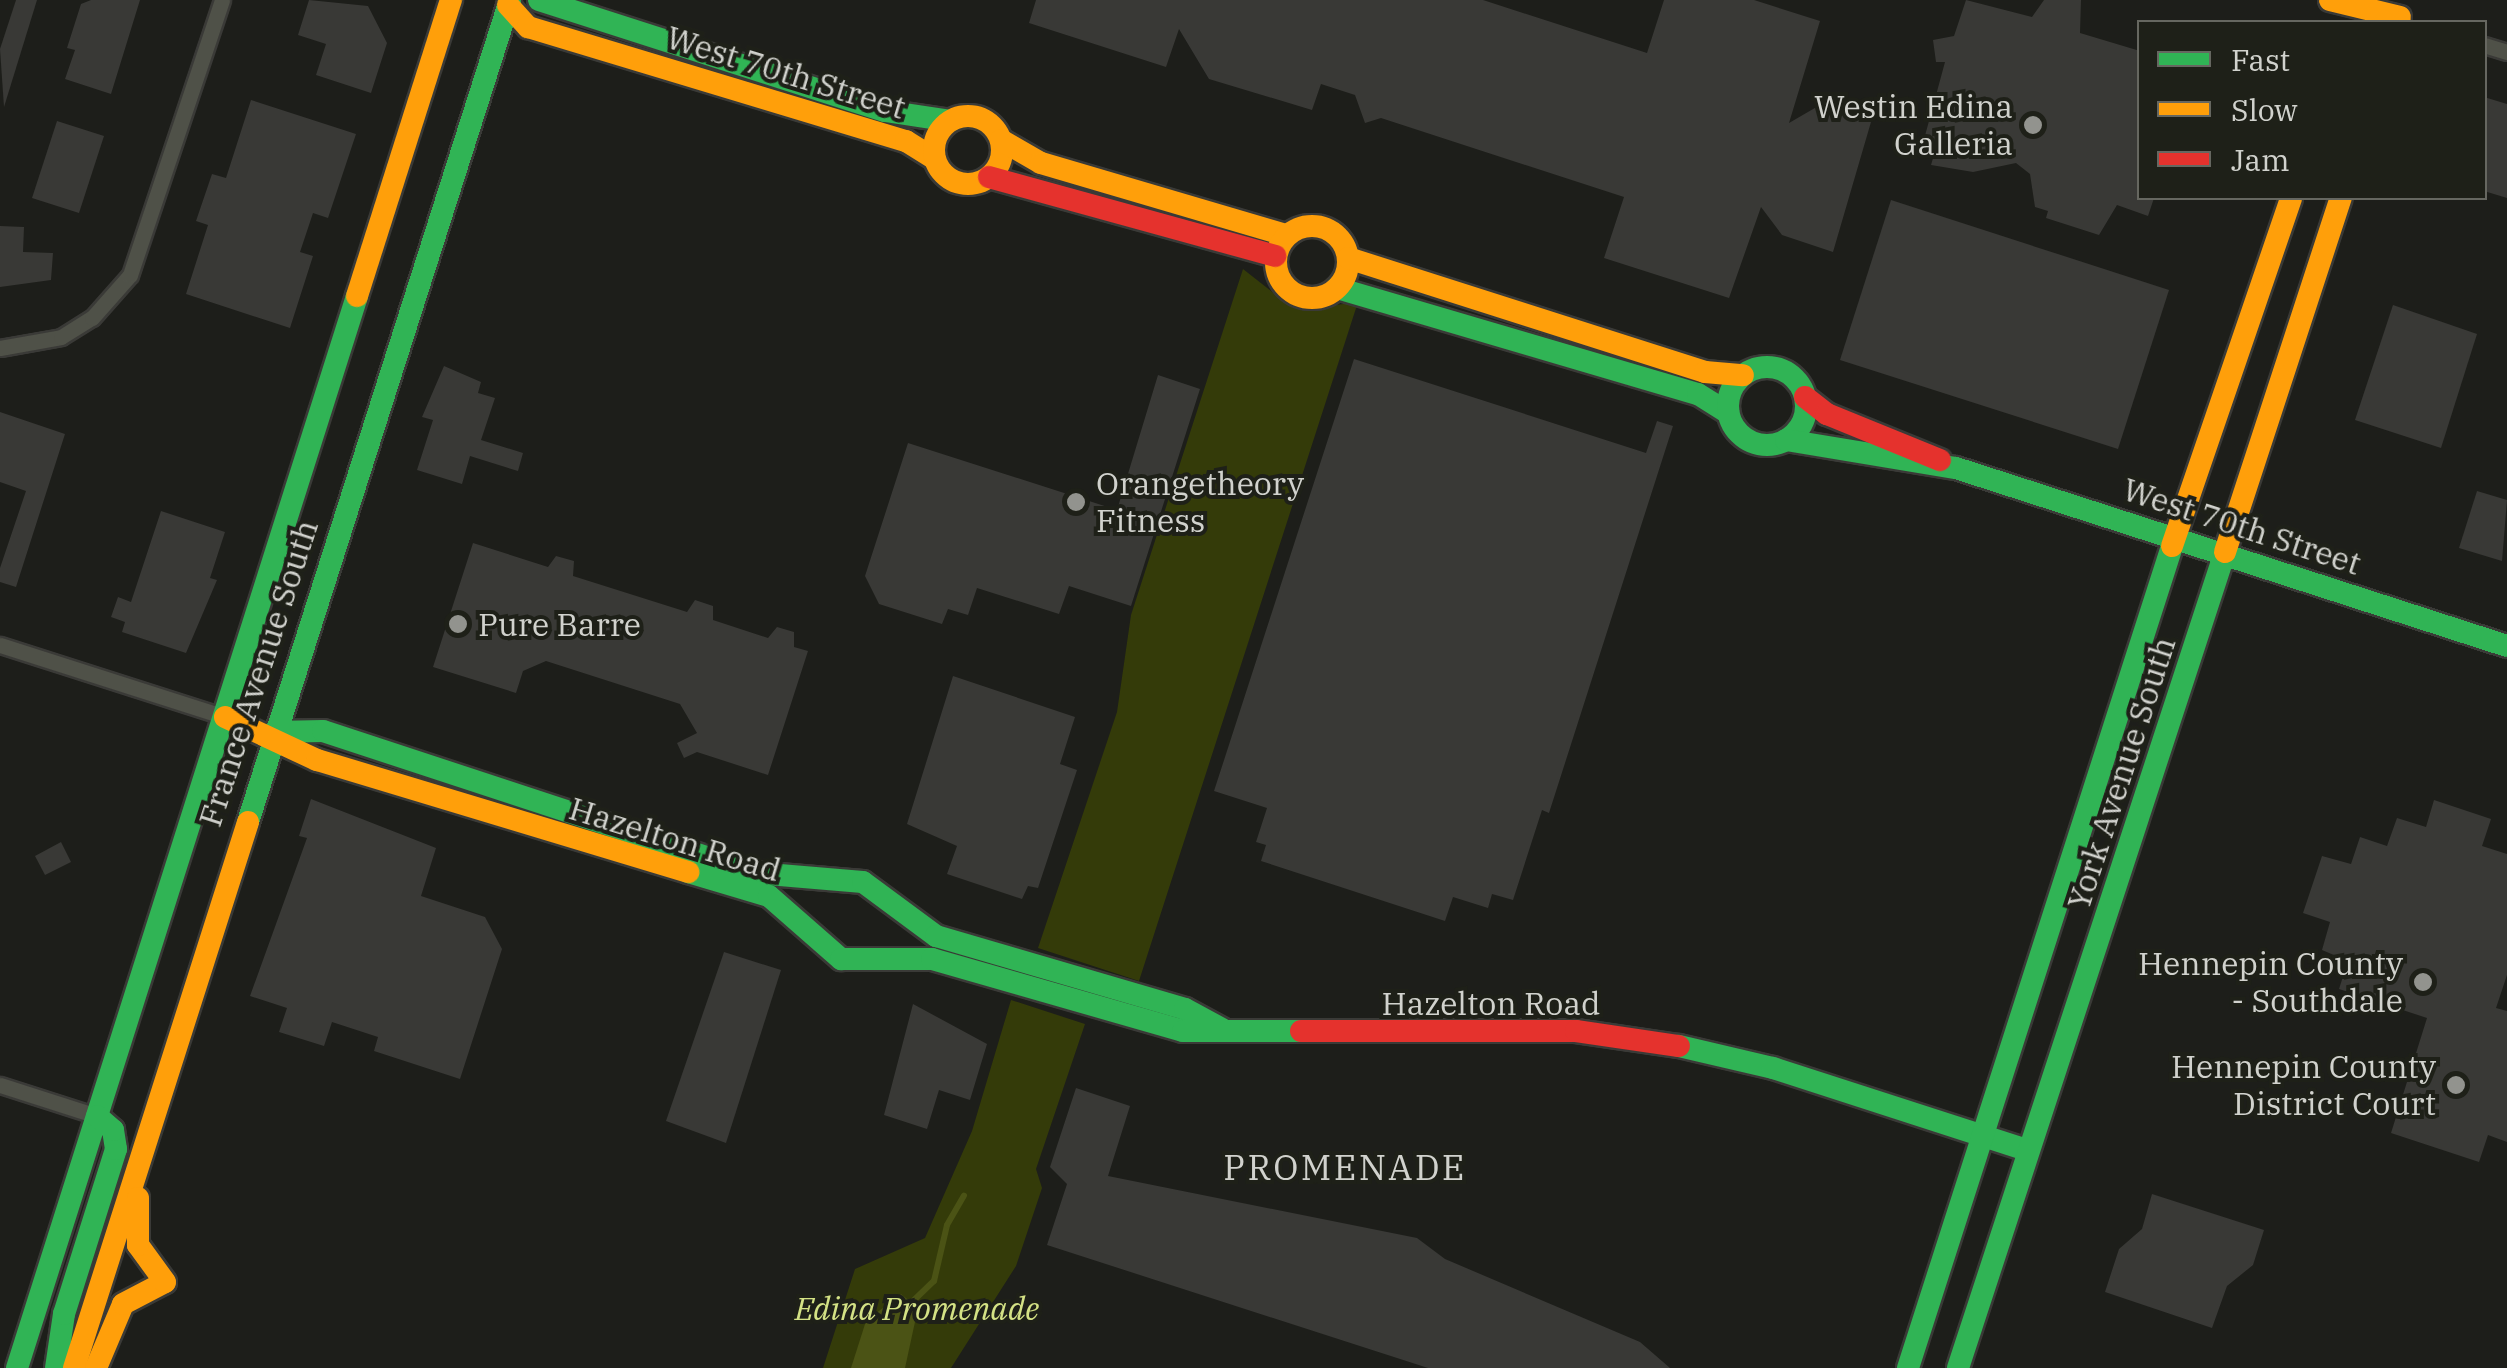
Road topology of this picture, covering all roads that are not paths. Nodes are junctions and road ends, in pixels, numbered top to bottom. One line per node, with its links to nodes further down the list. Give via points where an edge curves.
1 (222, 0): 17 (street, via 142,249 92,318 61,337)
2 (451, 0): 27 (street, France Avenue South)
3 (538, 0): 5 (street, West 70th Street); 8 (street, West 70th Street, via 885,111)
4 (2330, 0): 6 (street)
5 (503, 2): 10 (street, West 70th Street, via 528,26 906,141); 28 (street, France Avenue South)
6 (2353, 10): 7 (street)
7 (2405, 16)
8 (950, 122): 9 (street, via 980,118); 10 (street, via 936,138)
9 (1001, 140): 11 (street, via 1001,161); 14 (street, via 1041,163)
10 (935, 159): 11 (street, via 956,182)
11 (989, 177): 14 (street)
12 (2290, 200): 23 (street, York Avenue South)
13 (2341, 200): 24 (street, York Avenue South)
14 (1281, 246): 15 (street, via 1324,228); 16 (street, via 1279,278 1295,294 1317,298)
15 (1348, 258): 16 (street); 18 (street, via 1706,372)
16 (1337, 288): 20 (street, via 1698,394)
17 (0, 348)
18 (1743, 375): 19 (street, via 1775,368); 20 (street)
19 (1805, 397): 21 (street, via 1803,422); 22 (street, West 70th Street, via 1827,414)
20 (1729, 413): 21 (street, via 1748,440)
21 (1786, 440): 22 (street, West 70th Street)
22 (1956, 468): 23 (street, West 70th Street)
23 (2178, 539): 24 (street, West 70th Street); 36 (street, York Avenue South, via 2090,784)
24 (2226, 555): 26 (street, West 70th Street); 37 (street, York Avenue South)
25 (0, 645): 27 (street, Hazelton Road)
26 (2507, 646)
27 (224, 717): 28 (street, Hazelton Road); 35 (street, France Avenue South)
28 (271, 732): 29 (street, Hazelton Road, via 323,732 756,874); 31 (street, Hazelton Road, via 317,760 769,896); 38 (street, France Avenue South)
29 (829, 882): 30 (street, Hazelton Road, via 862,882); 31 (street, via 813,899)
30 (896, 906): 32 (street, via 896,936); 33 (street, Hazelton Road, via 936,936 1185,1010)
31 (810, 932): 32 (street, Hazelton Road, via 841,959)
32 (876, 959): 33 (street, Hazelton Road, via 932,959 1131,1019 1183,1031)
33 (1226, 1030): 36 (street, Hazelton Road, via 1345,1037 1576,1031 1642,1038 1773,1068)
34 (0, 1085): 35 (street)
35 (97, 1116): 39 (street, France Avenue South); 40 (street, via 113,1130 116,1149 64,1314)
36 (1983, 1136): 37 (street, Hazelton Road); 43 (street, York Avenue South)
37 (2028, 1150): 44 (street, York Avenue South)
38 (142, 1157): 41 (street, France Avenue South); 42 (street, via 138,1245 165,1282 123,1304)
39 (17, 1368)
40 (56, 1368)
41 (74, 1368)
42 (96, 1368)
43 (1908, 1368)
44 (1958, 1368)

